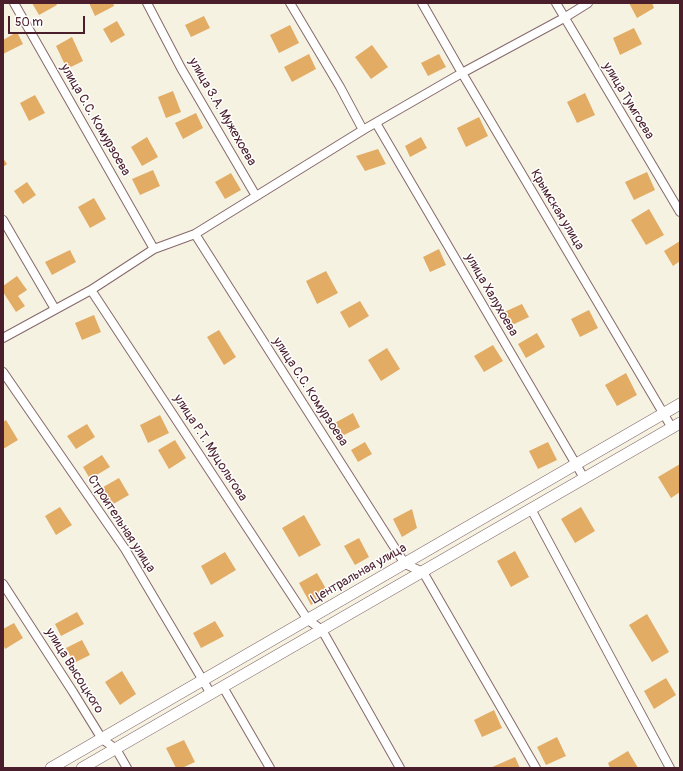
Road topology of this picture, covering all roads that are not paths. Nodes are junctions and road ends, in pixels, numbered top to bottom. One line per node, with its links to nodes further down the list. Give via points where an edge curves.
1 (14, 3): 15 (street, улица С.С. Комурзоева)
2 (147, 3): 11 (street, улица З.А. Мужехоева, via 181,68)
3 (290, 3): 10 (street)
4 (422, 3): 8 (street, Крымская улица)
5 (556, 3): 7 (street, улица Тумгоева)
6 (588, 3): 7 (street)
7 (564, 18): 8 (street); 12 (street, улица Тумгоева)
8 (462, 73): 9 (street); 21 (street, Крымская улица)
9 (376, 123): 10 (street); 23 (street, улица Халухоева)
10 (363, 130): 11 (street)
11 (256, 196): 14 (street)
12 (680, 212)
13 (3, 220): 17 (street)
14 (195, 234): 15 (street); 26 (street, улица С.С. Комурзоева)
15 (154, 249): 16 (street)
16 (91, 290): 17 (street); 29 (street, улица Р.Т. Муцольгова)
17 (55, 309): 18 (street)
18 (3, 338)
19 (3, 372): 31 (street, Строительная улица, via 125,549)
20 (680, 404): 21 (street, Центральная улица)
21 (663, 414): 22 (street, Крымская улица); 23 (street, Центральная улица)
22 (676, 426): 24 (street)
23 (577, 464): 24 (street, улица Халухоева); 26 (street, Центральная улица)
24 (584, 478): 25 (street)
25 (531, 509): 27 (street); 42 (street)
26 (405, 564): 27 (street); 29 (street, Центральная улица)
27 (423, 572): 30 (street); 41 (street)
28 (3, 584): 34 (street, улица Высоцкого)
29 (308, 620): 30 (street); 31 (street, Центральная улица)
30 (322, 630): 32 (street); 40 (street)
31 (203, 680): 33 (street, Строительная улица); 34 (street, Центральная улица)
32 (223, 687): 33 (street); 39 (street)
33 (211, 694): 35 (street)
34 (102, 739): 35 (street, улица Высоцкого); 36 (street, Центральная улица)
35 (116, 749): 37 (street); 38 (street, улица Высоцкого)
36 (51, 768)
37 (82, 768)
38 (127, 768)
39 (270, 768)
40 (400, 768)
41 (536, 768)
42 (670, 768)

